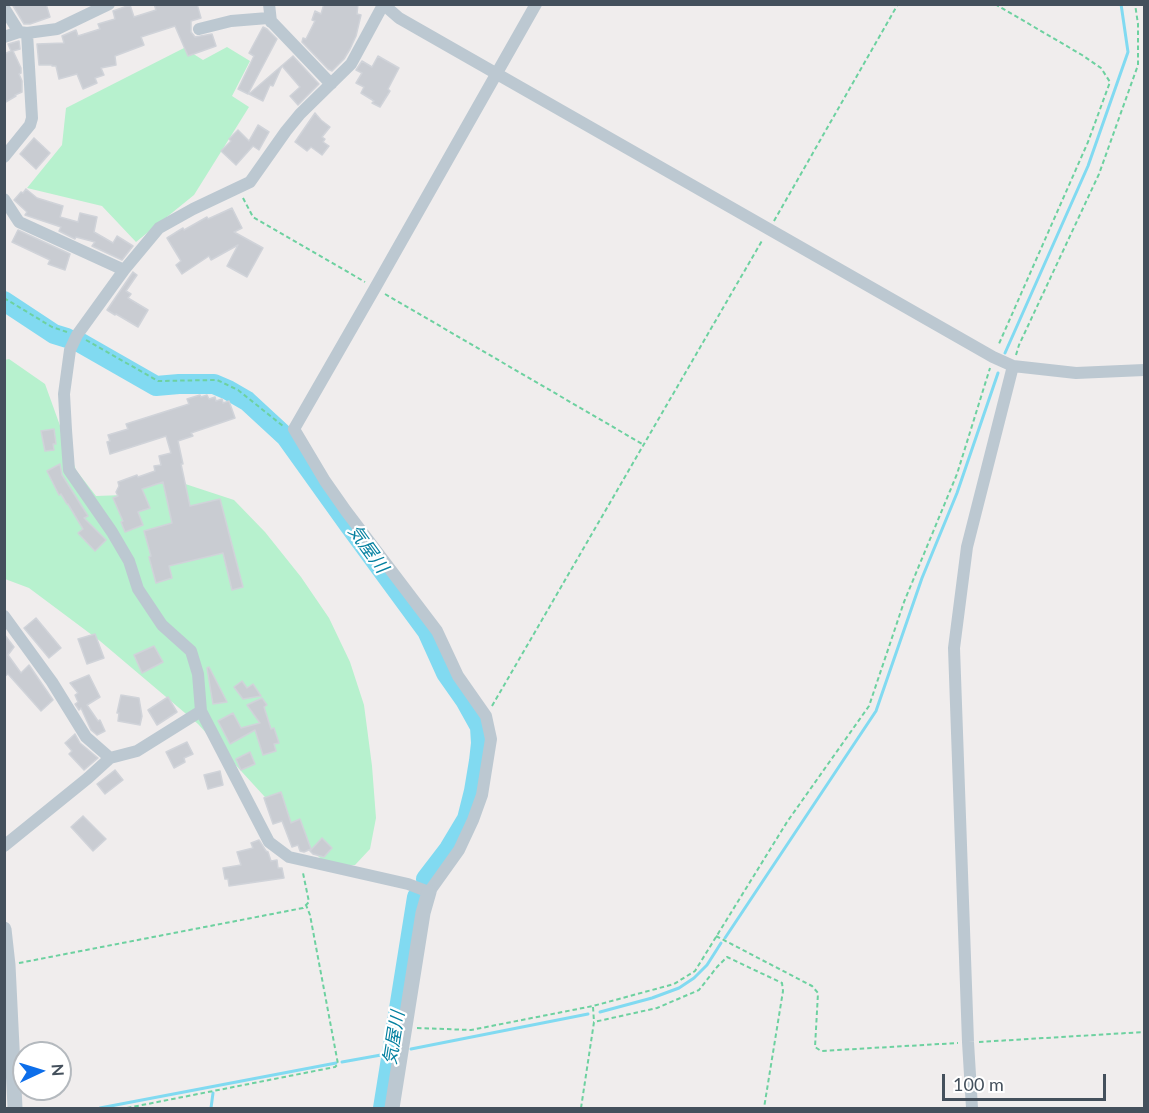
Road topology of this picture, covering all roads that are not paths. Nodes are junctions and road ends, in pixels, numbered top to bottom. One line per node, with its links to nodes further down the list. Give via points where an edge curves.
1 (109, 4): 6 (street)
2 (269, 4): 7 (street)
3 (536, 4): 11 (street)
4 (383, 5): 11 (street); 12 (street, via 351,64)
5 (4, 8): 9 (street)
6 (89, 8): 9 (street, via 57,29)
7 (271, 22): 8 (street, via 268,18 231,21); 12 (street)
8 (199, 29)
9 (23, 33): 10 (street); 13 (street, via 32,118)
10 (4, 37)
11 (496, 74): 16 (street); 22 (street, via 294,429 346,511 437,631 458,676 486,716 491,739 482,795 459,850)
12 (331, 84): 15 (street, via 300,114 250,182 159,228)
13 (4, 157)
14 (4, 200): 15 (street, via 19,222)
15 (124, 270): 19 (street, via 70,350 64,394 69,470 112,532 129,561 138,589 162,625 191,651 198,674)
16 (1013, 366): 17 (street, via 1076,373); 26 (street, via 968,547 954,648)
17 (1144, 370)
18 (4, 616): 20 (street, via 86,737)
19 (201, 711): 20 (street, via 137,751); 22 (street, via 269,843 289,857)
20 (110, 758): 21 (street)
21 (4, 846)
22 (429, 892): 25 (street)
23 (5, 932): 24 (street)
24 (15, 1108)
25 (392, 1108)
26 (972, 1108)

